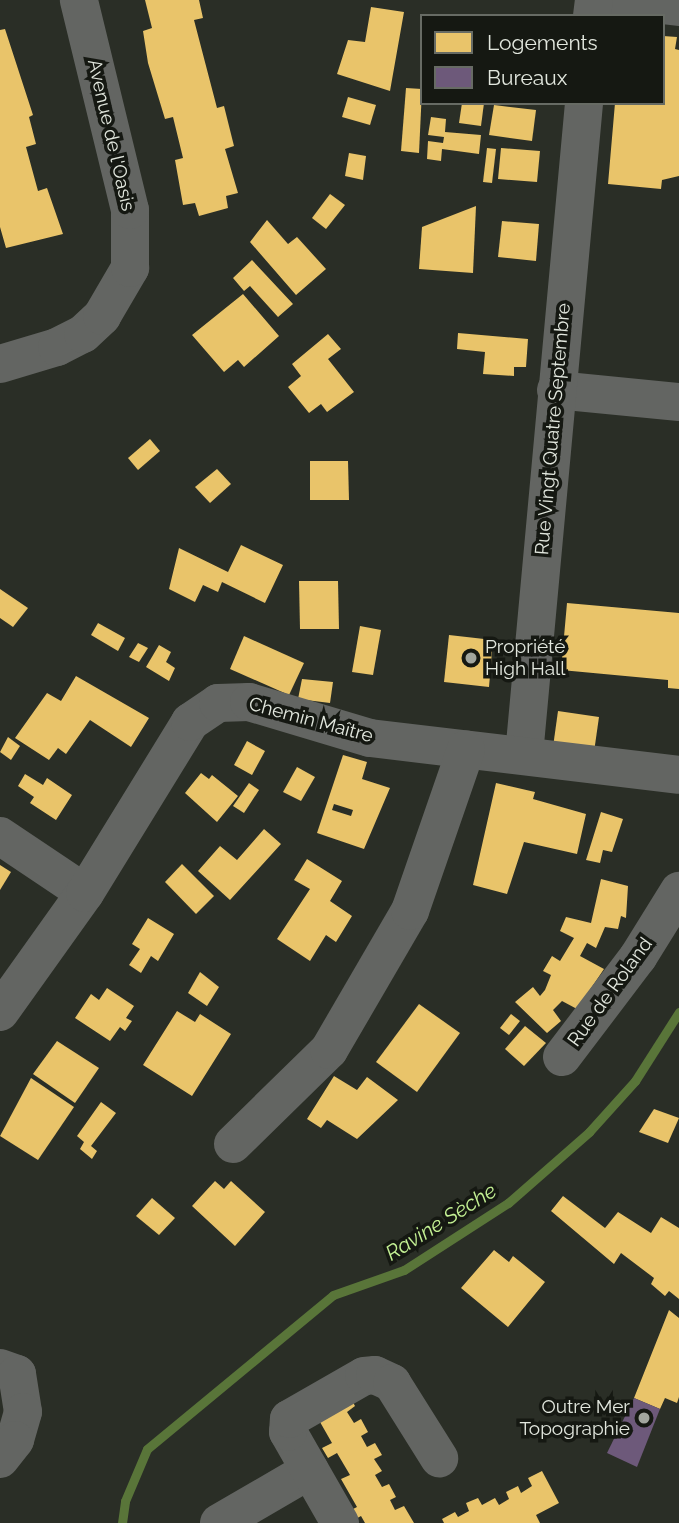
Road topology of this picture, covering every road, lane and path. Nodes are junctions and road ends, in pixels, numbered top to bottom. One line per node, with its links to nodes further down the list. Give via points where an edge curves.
1 (79, 0): 5 (street, Avenue de l'Oasis, via 130,210 130,268 102,316 83,334)
2 (619, 0): 3 (street)
3 (679, 7)
4 (584, 105): 6 (street, Rue Vingt Quatre Septembre)
5 (0, 365)
6 (556, 390): 7 (street); 9 (street, Rue Vingt Quatre Septembre)
7 (679, 402)
8 (466, 749): 9 (street, Chemin Maître); 13 (street, Chemin Maître, via 370,738 249,702 218,703 190,722); 16 (street, via 410,911 329,1050)
9 (524, 755): 10 (street, Chemin Maître)
10 (679, 775)
11 (0, 836): 13 (street)
12 (679, 891): 15 (street, Rue de Roland, via 638,957)
13 (85, 893): 14 (street, Chemin Maître)
14 (0, 1012)
15 (562, 1057)
16 (233, 1144)
17 (0, 1368): 19 (street, via 17,1374 23,1412 15,1440)
18 (439, 1458): 20 (street, via 392,1383 364,1376 289,1419 288,1432)
19 (0, 1459)
20 (310, 1470): 21 (street); 22 (street)
21 (219, 1523)
22 (340, 1523)

